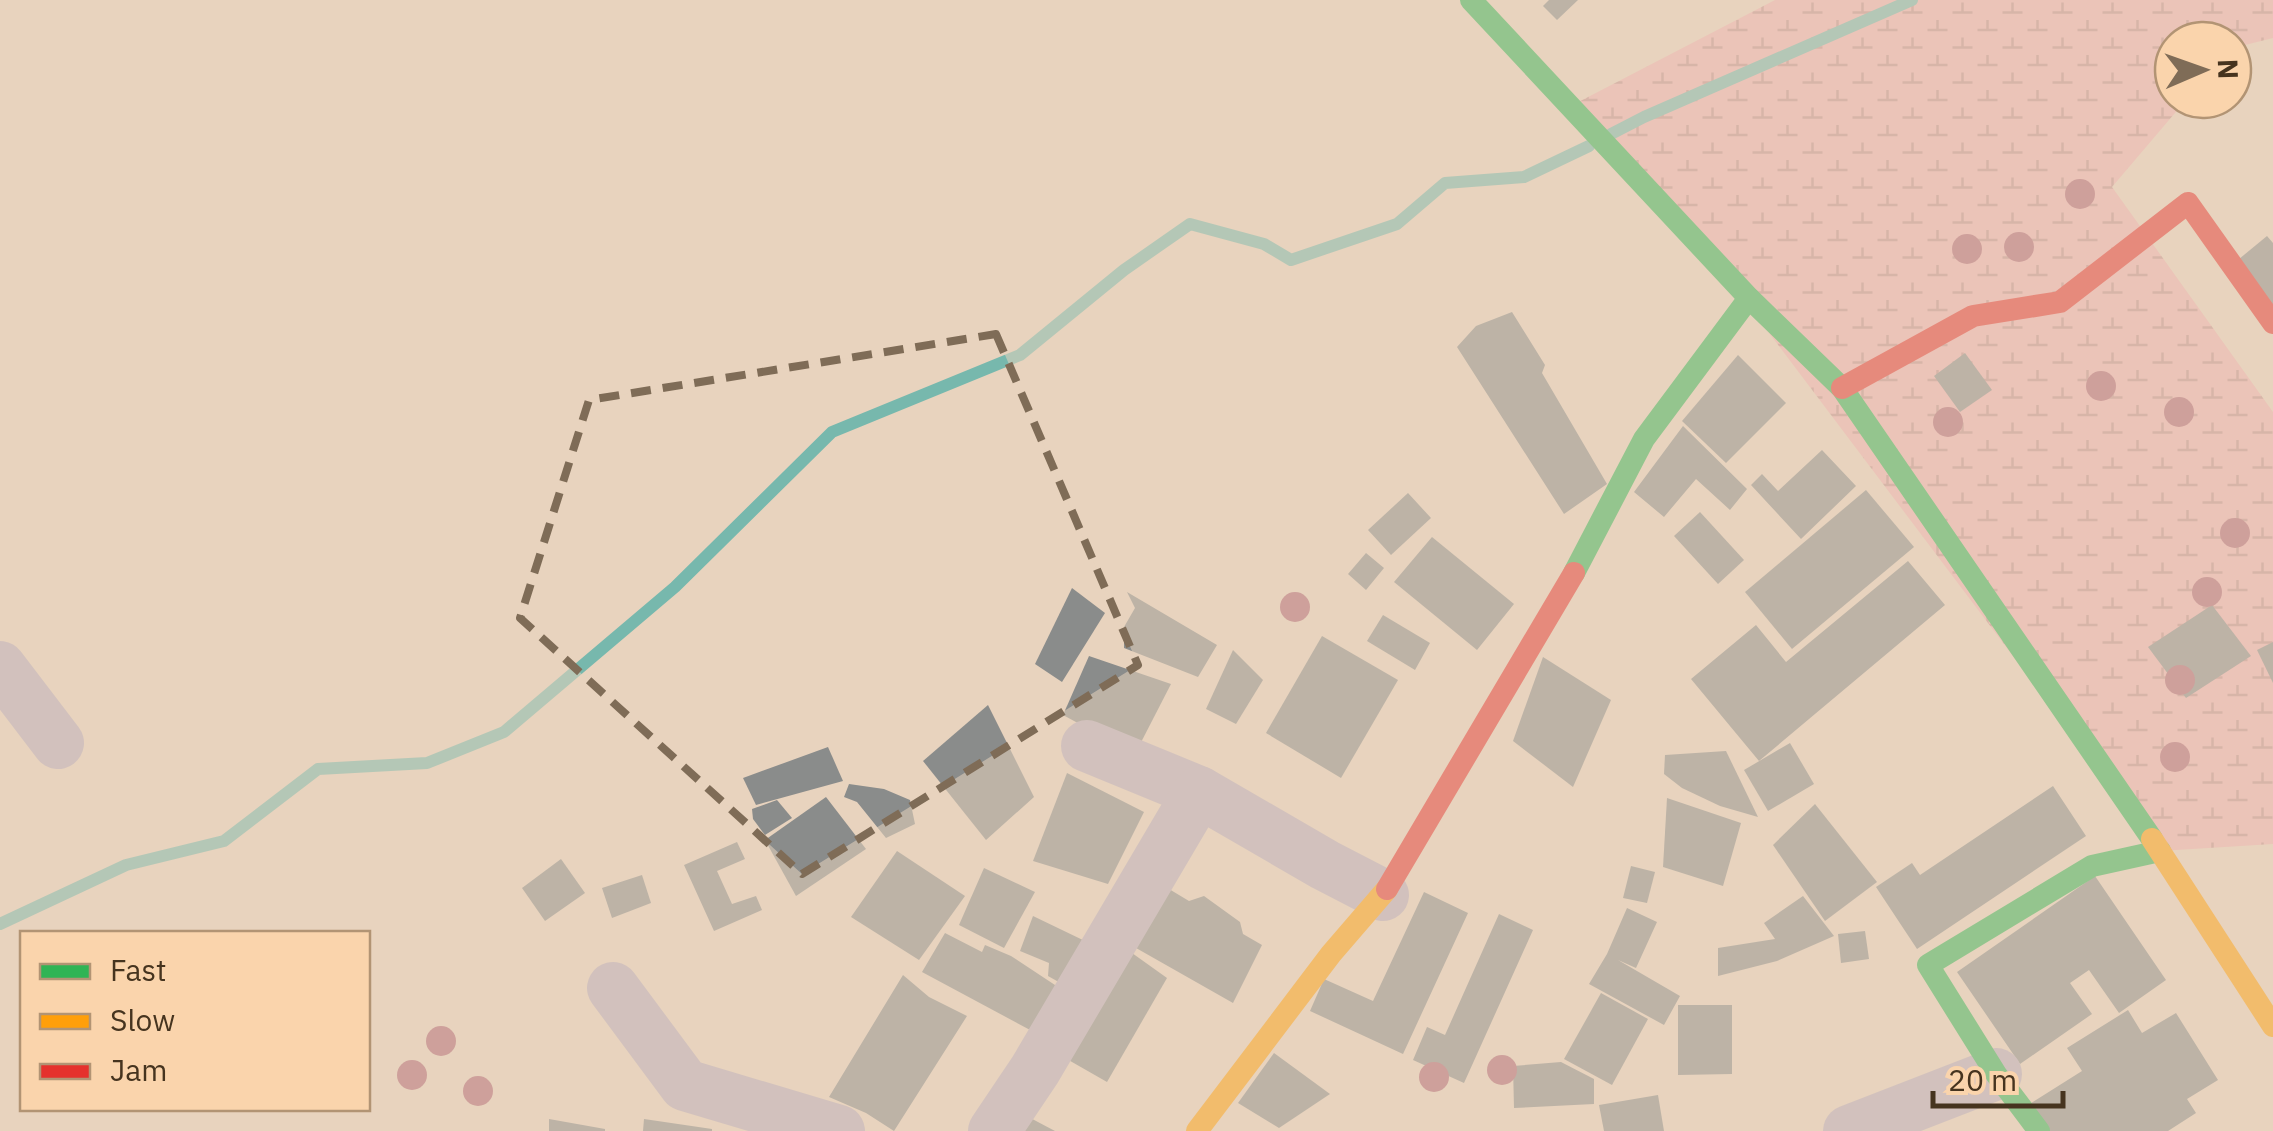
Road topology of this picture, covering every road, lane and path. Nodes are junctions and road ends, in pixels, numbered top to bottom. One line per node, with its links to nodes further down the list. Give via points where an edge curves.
1 (1471, 0): 2 (street)
2 (1749, 298): 4 (street); 10 (street, via 1644,439 1565,591)
3 (2273, 323): 4 (street, via 2188,203 2060,302 1974,316)
4 (1842, 388): 9 (street)
5 (0, 667): 6 (street)
6 (58, 743)
7 (1086, 746): 8 (street)
8 (1199, 792): 10 (street); 15 (street)
9 (2160, 852): 12 (street); 13 (street, via 2092,866 1928,965)
10 (1383, 894): 16 (street)
11 (613, 988): 14 (street, via 686,1085)
12 (2266, 1000)
13 (1996, 1074): 17 (street); 18 (street)
14 (838, 1131)
15 (994, 1131)
16 (1197, 1131)
17 (1850, 1131)
18 (2040, 1131)

